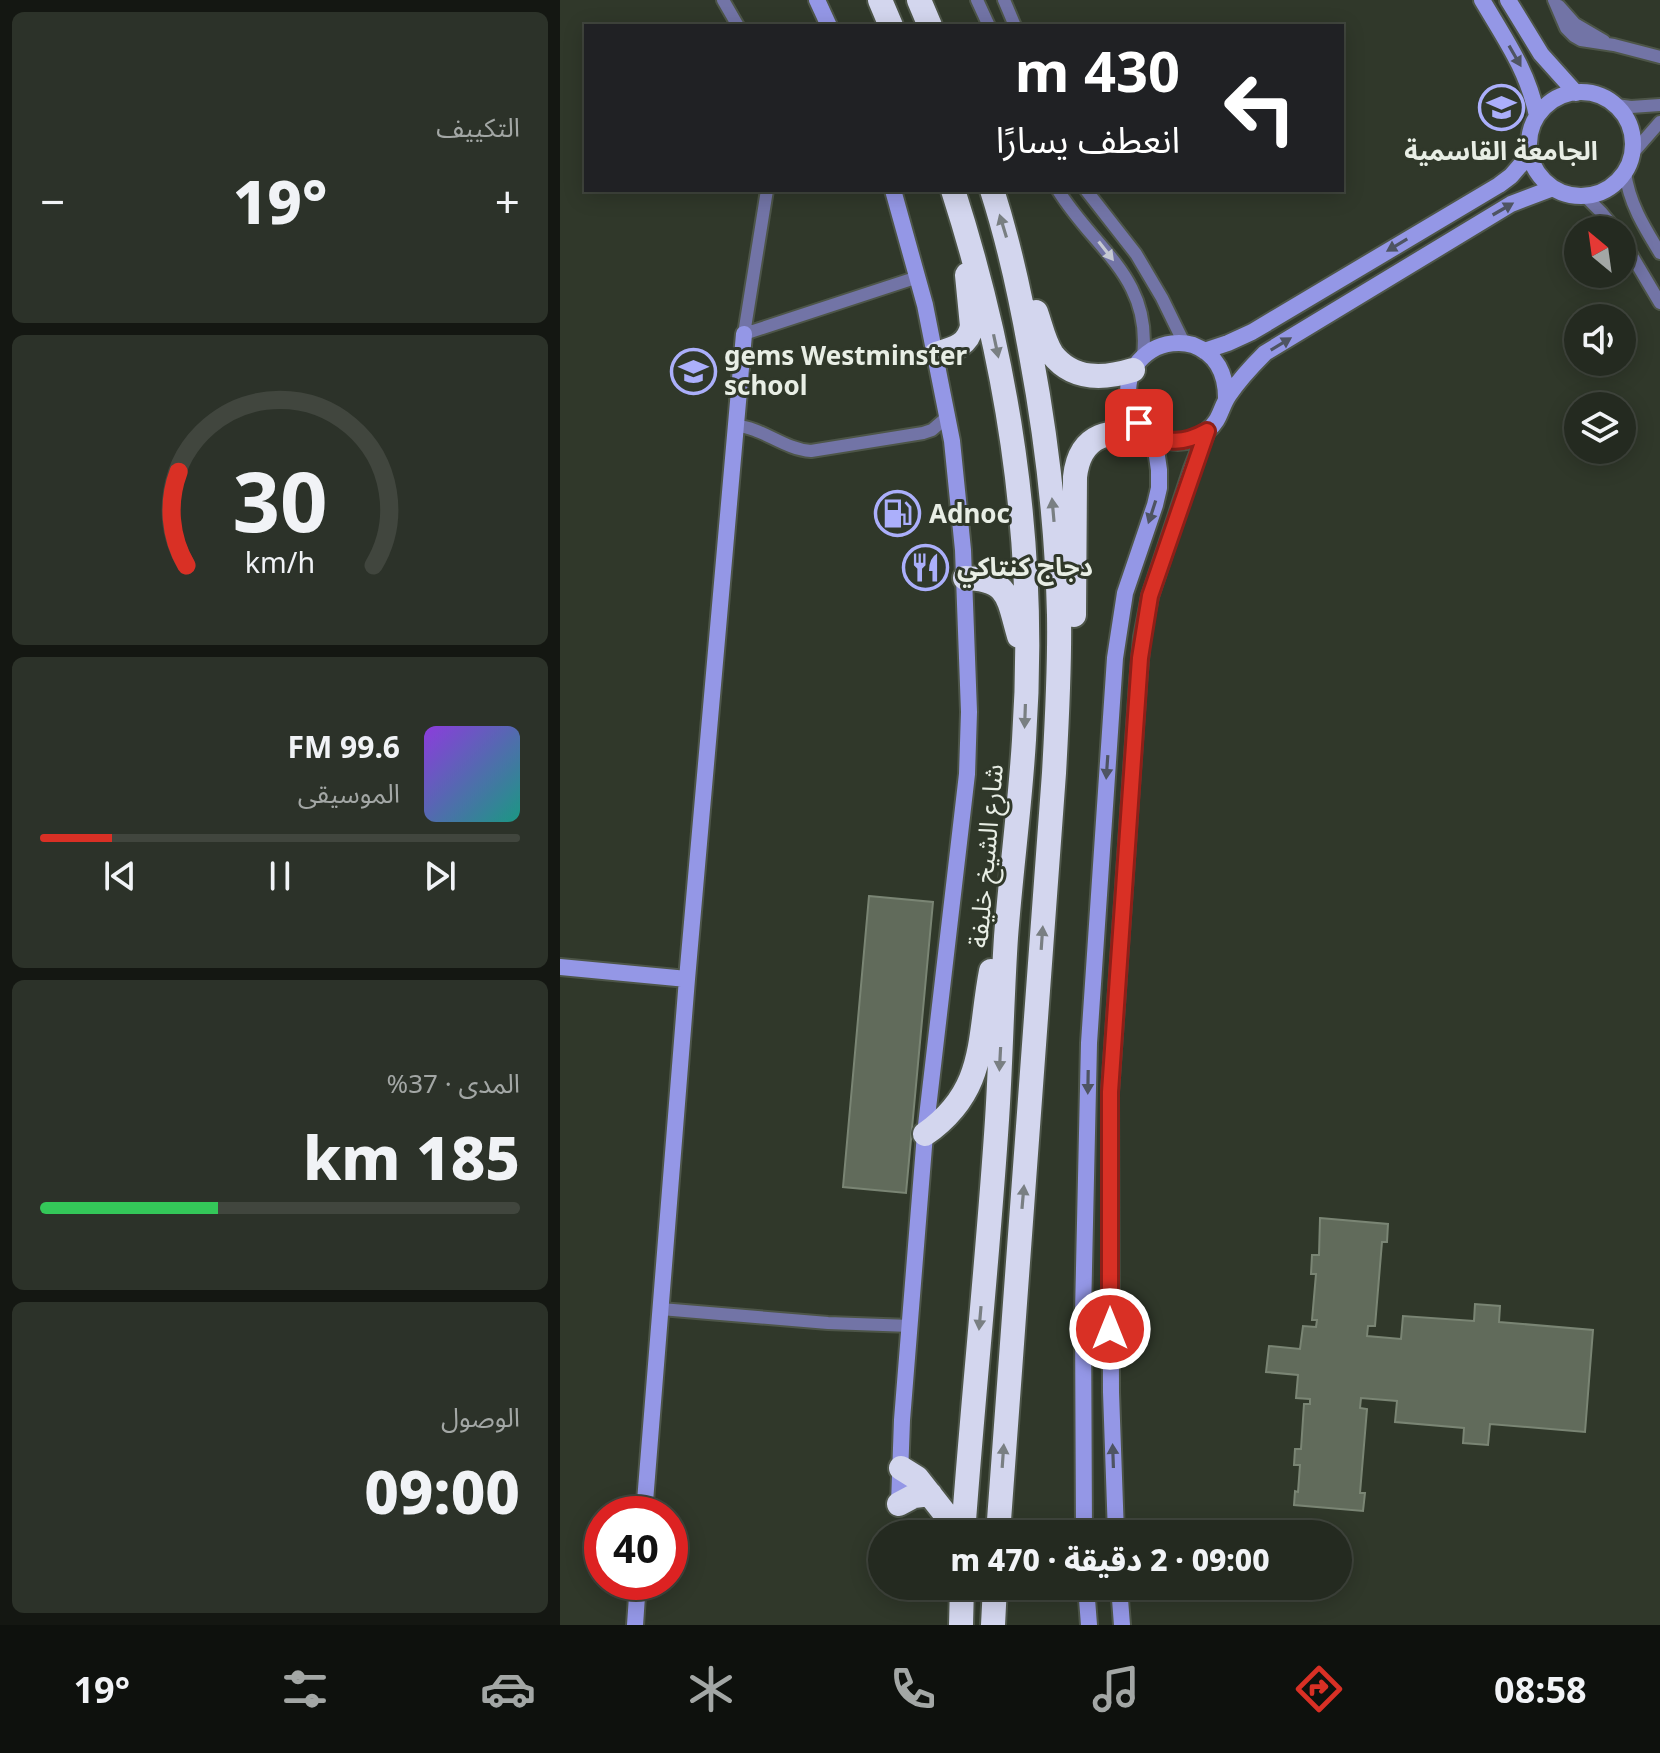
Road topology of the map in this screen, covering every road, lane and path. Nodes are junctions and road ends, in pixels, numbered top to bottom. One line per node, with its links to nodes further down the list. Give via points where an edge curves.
1 (723, 0): 9 (street)
2 (817, 0): 10 (street)
3 (919, 0): 11 (highway)
4 (977, 0): 12 (street)
5 (1004, 0): 13 (street)
6 (1482, 0): 18 (street, one-way to 18, via 1521,66)
7 (1508, 0): 15 (street, via 1541,54)
8 (1554, 0): 14 (street, via 1574,36)
9 (737, 24)
10 (828, 24)
11 (929, 24)
12 (988, 24)
13 (1014, 24)
14 (1660, 57)
15 (1576, 93): 16 (street, via 1590,93); 18 (street, via 1554,100)
16 (1616, 105): 17 (street); 21 (street, via 1632,133)
17 (1660, 105)
18 (1537, 116): 20 (street)
19 (1660, 122): 21 (street)
20 (1530, 154): 23 (street, via 1542,179); 40 (street, one-way to 40, via 1499,185 1252,332)
21 (1632, 154): 22 (street)
22 (1625, 172): 30 (street, via 1608,189); 33 (street, via 1635,209)
23 (1553, 188): 30 (street); 43 (street, one-way to 23, via 1265,353 1511,204)
24 (767, 192): 38 (street)
25 (894, 192): 36 (street)
26 (954, 192): 32 (highway, شارع الشيخ خليفة)
27 (993, 192): 34 (highway, one-way to 27)
28 (1059, 192): 42 (street, one-way to 42, via 1114,260 1138,301 1145,328)
29 (1088, 192): 39 (street, via 1136,254)
30 (1585, 196): 31 (street)
31 (1604, 216)
32 (971, 253): 41 (highway, via 971,333 962,344); 49 (highway, شارع الشيخ خليفة, one-way to 49, via 997,350 1012,442 1025,559)
33 (1660, 253)
34 (1014, 261): 42 (highway, via 1031,292 1044,339 1065,366 1098,377 1116,376); 50 (highway, one-way to 34, via 1051,492)
35 (1636, 263): 37 (street)
36 (918, 277): 38 (street); 41 (street)
37 (1660, 303)
38 (744, 334): 45 (street)
39 (1184, 343): 40 (street); 42 (street, via 1155,348)
40 (1204, 351): 43 (street, via 1222,371)
41 (936, 354): 44 (street)
42 (1138, 363): 47 (street, via 1128,397 1131,411)
43 (1226, 398): 46 (street)
44 (947, 417): 45 (street, via 923,433 820,451 792,448); 48 (street)
45 (736, 426): 53 (street)
46 (1207, 431): 47 (street, via 1181,441); 55 (street, via 1150,596 1142,637)
47 (1151, 434): 50 (highway, via 1109,433 1091,442 1079,457 1074,623); 54 (street, one-way to 54, via 1159,488 1125,593 1115,658)
48 (965, 578): 49 (highway, via 1001,588); 56 (street, via 967,774)
49 (1027, 662): 51 (highway, شارع الشيخ خليفة, one-way to 51)
50 (1059, 679): 66 (highway, one-way to 50)
51 (1006, 937): 56 (highway, via 992,965 971,1080 954,1109); 65 (highway, شارع الشيخ خليفة, one-way to 65, via 997,1122)
52 (560, 967): 53 (street)
53 (687, 979): 57 (street)
54 (1089, 1043): 55 (street, via 1095,1038 1102,1044); 60 (street, one-way to 60)
55 (1110, 1092): 69 (street, one-way to 55)
56 (925, 1134): 58 (street)
57 (661, 1309): 58 (street); 62 (street)
58 (911, 1326): 59 (street)
59 (901, 1468): 61 (highway); 63 (street)
60 (1084, 1480): 67 (street); 68 (street)
61 (930, 1494): 63 (highway); 64 (highway)
62 (645, 1496)
63 (899, 1504)
64 (951, 1520)
65 (963, 1520)
66 (999, 1520)
67 (1084, 1520)
68 (1092, 1520)
69 (1116, 1520)
70 (637, 1600): 75 (street)
71 (962, 1600): 76 (highway)
72 (994, 1600): 77 (highway)
73 (1087, 1600): 78 (street)
74 (1120, 1600): 79 (street)
75 (635, 1625)
76 (961, 1625)
77 (993, 1625)
78 (1089, 1625)
79 (1122, 1625)

